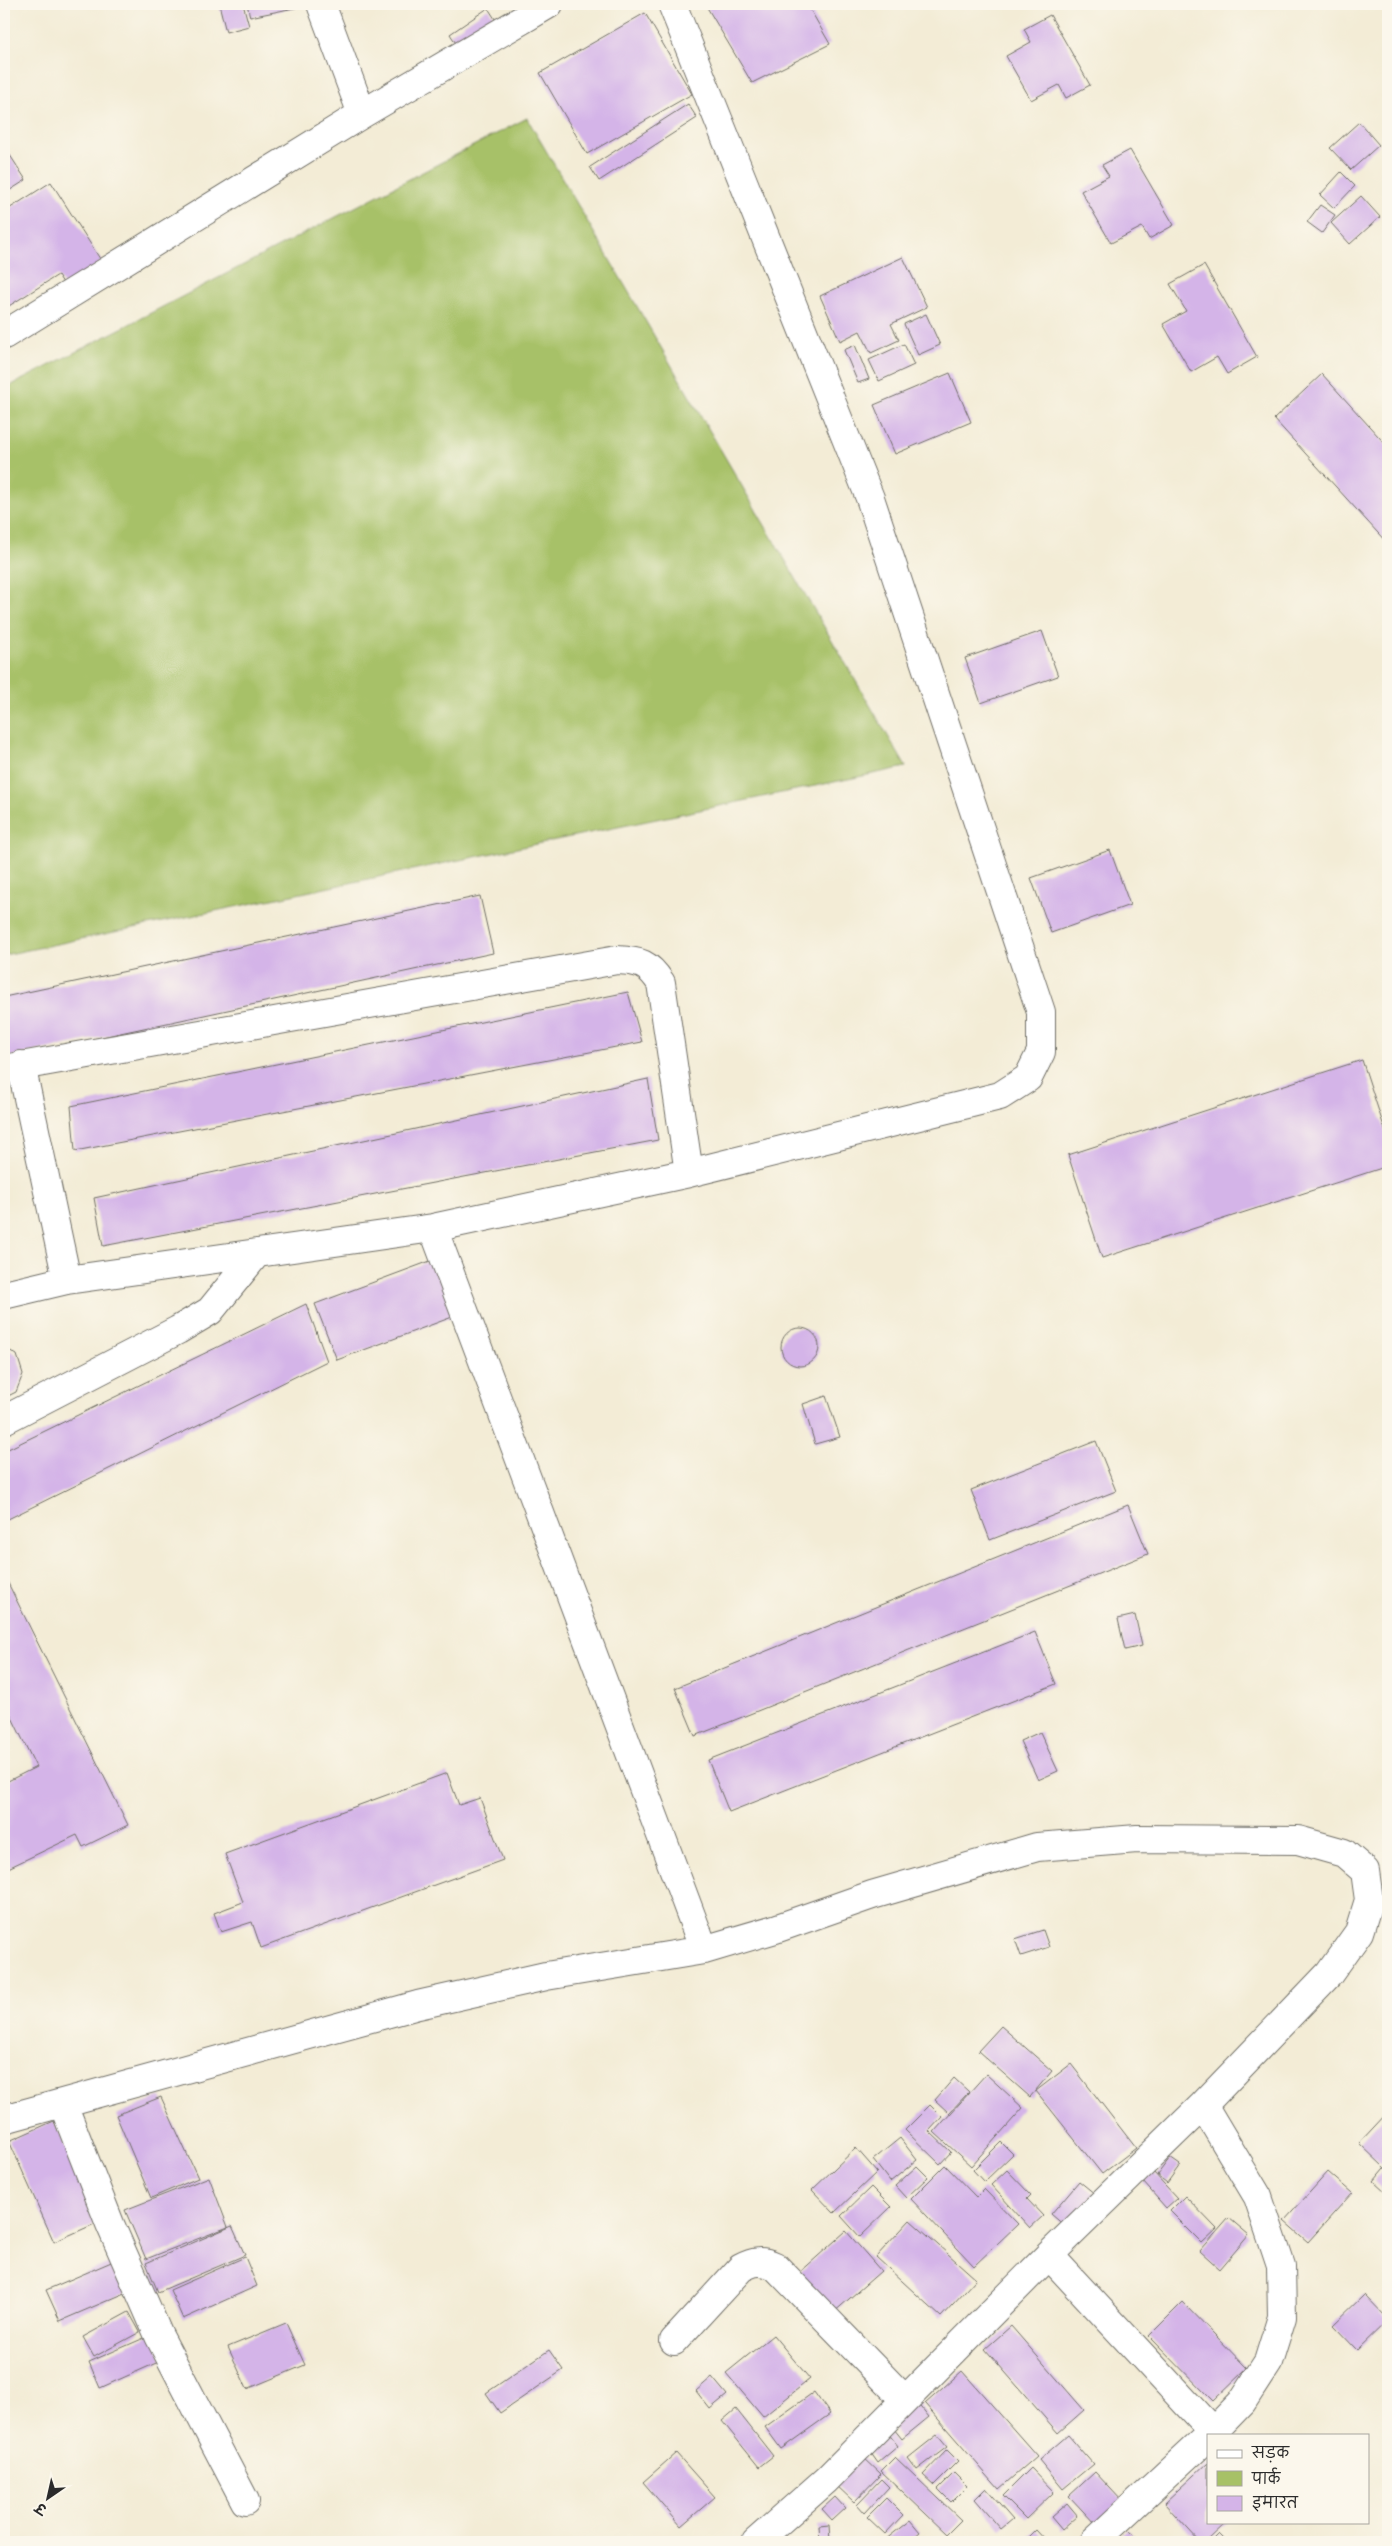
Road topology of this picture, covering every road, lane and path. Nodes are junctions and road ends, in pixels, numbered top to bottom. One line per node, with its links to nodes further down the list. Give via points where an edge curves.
1 (321, 4): 4 (street)
2 (549, 4): 4 (street)
3 (672, 4): 7 (street, via 870,498 1041,1012 1041,1052 1028,1078 1000,1096)
4 (362, 114): 5 (street)
5 (4, 335)
6 (12, 1067): 7 (street, via 617,960 636,961 652,968 661,983); 10 (street)
7 (689, 1173): 8 (street)
8 (433, 1228): 9 (street); 13 (street)
9 (257, 1253): 10 (street); 12 (street, via 210,1311)
10 (67, 1280): 11 (street)
11 (4, 1295)
12 (4, 1420)
13 (704, 1950): 14 (street, via 546,1976 418,2005); 15 (street, via 872,1895 1037,1847 1137,1839 1298,1840 1344,1853 1364,1871 1369,1900 1359,1932 1329,1974)
14 (63, 2104): 16 (street); 22 (street, via 159,2336)
15 (1203, 2105): 17 (street); 20 (street, via 1258,2197 1282,2266 1282,2317 1268,2362 1242,2402)
16 (4, 2119)
17 (1049, 2255): 19 (street); 20 (street)
18 (674, 2340): 19 (street, via 741,2268 752,2262 767,2262 775,2266)
19 (905, 2400): 23 (street, via 826,2480)
20 (1210, 2434)
21 (1207, 2437): 24 (street)
22 (246, 2501)
23 (756, 2542)
24 (1094, 2542)

